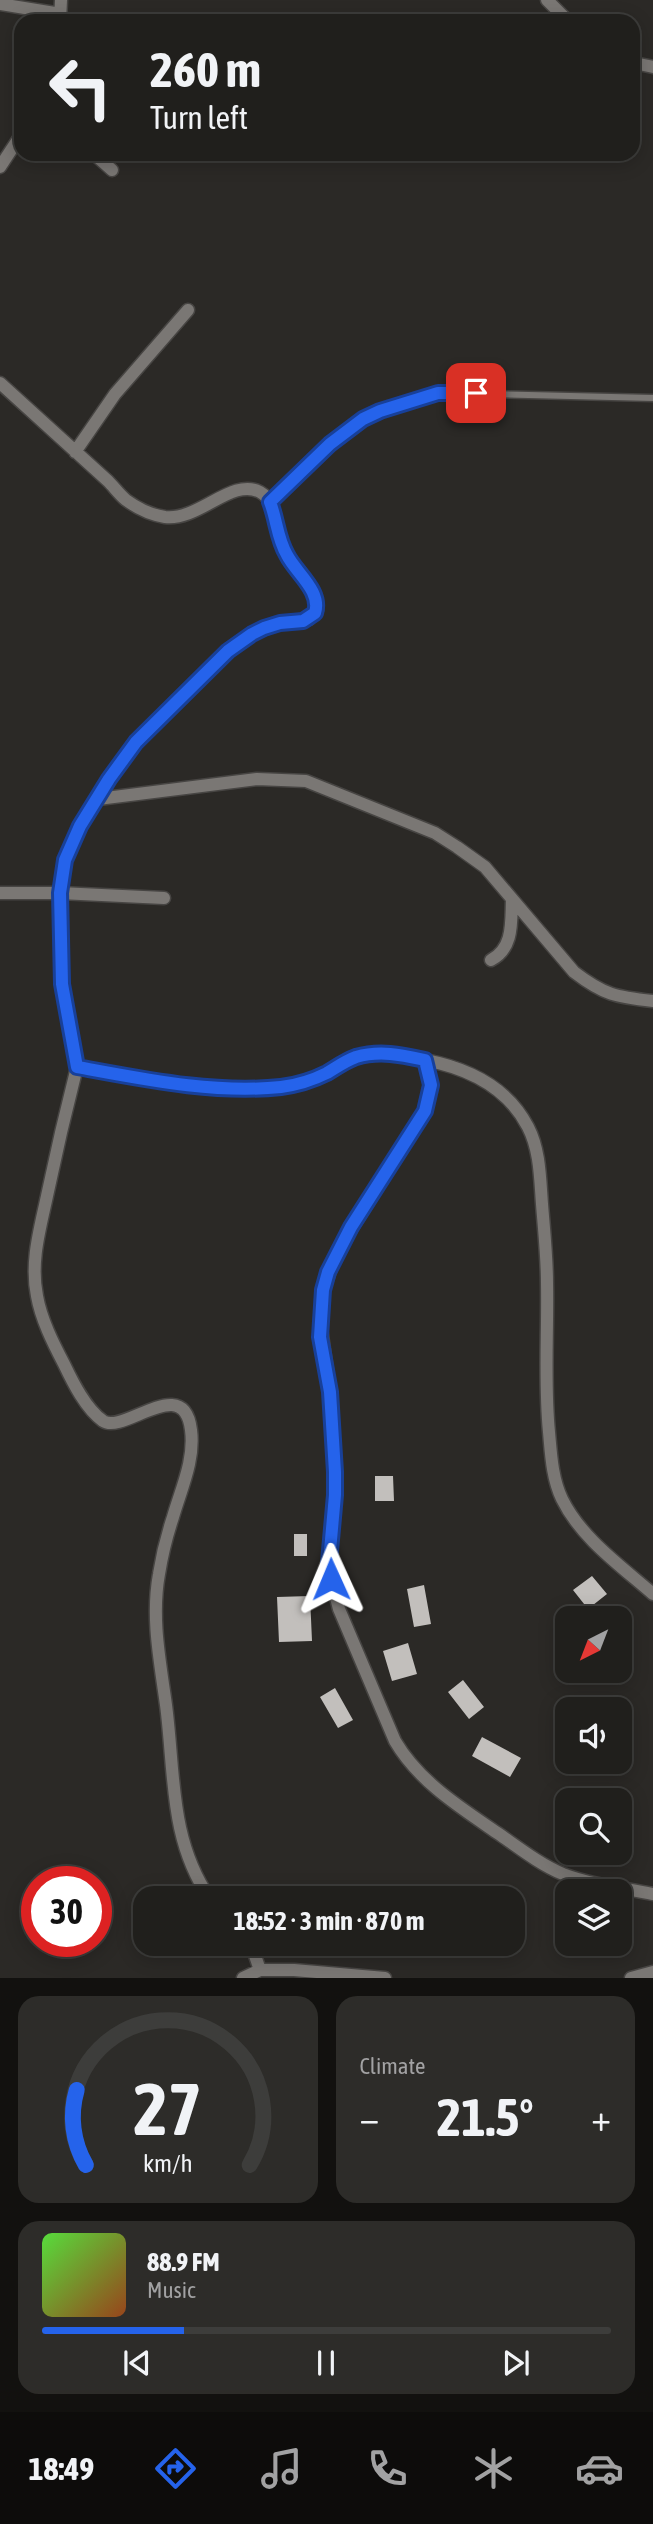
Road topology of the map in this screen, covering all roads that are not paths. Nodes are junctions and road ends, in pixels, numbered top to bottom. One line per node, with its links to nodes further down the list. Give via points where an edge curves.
1 (547, 0): 4 (street)
2 (0, 4): 3 (street)
3 (46, 14)
4 (561, 14)
5 (14, 146): 7 (street)
6 (102, 161): 8 (street)
7 (0, 167)
8 (112, 170)
9 (188, 310): 12 (street, via 115,394)
10 (0, 383): 12 (street)
11 (653, 398): 13 (lane, via 438,393 418,398 350,428)
12 (75, 452): 13 (street, via 126,499 152,514 187,515 243,488 259,491)
13 (270, 502): 14 (street, via 280,542 316,600 315,613 303,621 264,628 228,651 136,742)
14 (98, 799): 16 (street, via 72,842); 18 (street, via 257,779 306,781 435,833 485,867)
15 (0, 893): 16 (street)
16 (60, 893): 17 (street); 22 (street, via 62,984)
17 (164, 898)
18 (512, 899): 19 (street, via 508,942); 20 (street, via 574,972 617,997)
19 (491, 960)
20 (653, 1001)
21 (425, 1060): 22 (street, via 372,1054 293,1085 260,1087 183,1083); 23 (street, via 482,1078 518,1111 528,1127 540,1177 547,1283 546,1410 555,1481 581,1527); 25 (street, via 431,1085 425,1111 351,1227 323,1290 320,1337 330,1392 335,1472 329,1562 334,1594 395,1741 425,1778 524,1852 562,1873)
22 (77, 1067): 24 (street, via 35,1255 37,1297 68,1373 103,1420 117,1422 172,1405 182,1409 191,1427 186,1476 159,1571 156,1631 179,1833)
23 (653, 1594)
24 (202, 1886)
25 (653, 1894)
26 (255, 1956): 27 (street)
27 (260, 1970): 29 (street); 30 (street)
28 (653, 1972): 31 (street)
29 (243, 1978)
30 (385, 1978)
31 (631, 1978)

